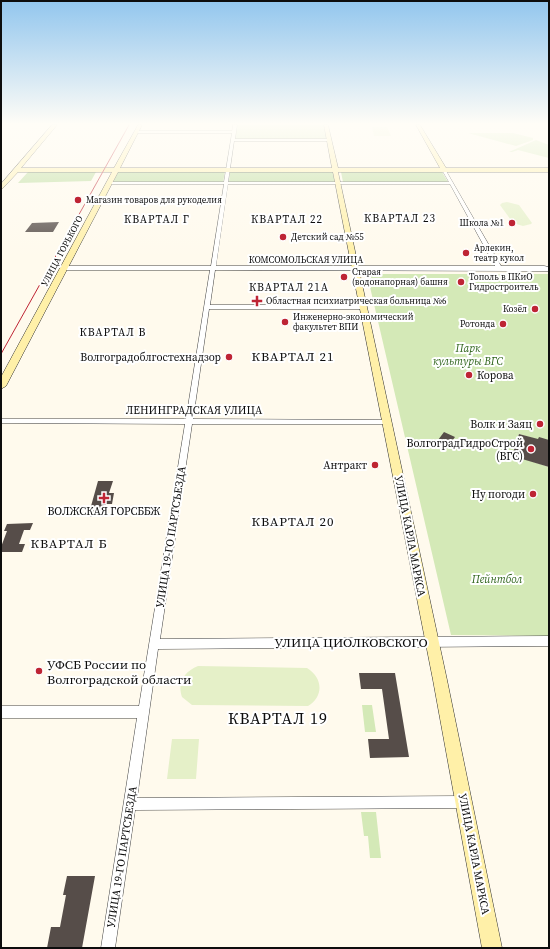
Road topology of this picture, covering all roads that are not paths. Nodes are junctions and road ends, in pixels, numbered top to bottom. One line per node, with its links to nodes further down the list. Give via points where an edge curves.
1 (17, 170): 2 (street); 11 (street)
2 (116, 170): 3 (street); 7 (street, УЛИЦА ГОРЬКОГО)
3 (228, 170): 4 (street); 10 (street, УЛИЦА 19-ГО ПАРТСЪЕЗДА)
4 (336, 170): 5 (street); 8 (street, УЛИЦА КАРЛА МАРКСА)
5 (444, 170): 6 (street); 9 (street)
6 (549, 170)
7 (109, 183): 10 (street); 13 (street, УЛИЦА ГОРЬКОГО)
8 (339, 183): 9 (street); 10 (street); 12 (street, УЛИЦА КАРЛА МАРКСА)
9 (452, 183): 15 (street)
10 (226, 184): 14 (street, УЛИЦА 19-ГО ПАРТСЪЕЗДА)
11 (1, 188)
12 (355, 267): 14 (street, КОМСОМОЛЬСКАЯ УЛИЦА); 15 (street, КОМСОМОЛЬСКАЯ УЛИЦА); 18 (street, УЛИЦА КАРЛА МАРКСА)
13 (64, 268): 14 (street, КОМСОМОЛЬСКАЯ УЛИЦА); 19 (street, УЛИЦА ГОРЬКОГО)
14 (213, 268): 17 (street, УЛИЦА 19-ГО ПАРТСЪЕЗДА)
15 (499, 268): 16 (street, КОМСОМОЛЬСКАЯ УЛИЦА)
16 (549, 269)
17 (207, 307): 18 (street); 21 (street, УЛИЦА 19-ГО ПАРТСЪЕЗДА)
18 (363, 307): 22 (street, УЛИЦА КАРЛА МАРКСА)
19 (1, 386)
20 (1, 421): 21 (street, ЛЕНИНГРАДСКАЯ УЛИЦА)
21 (189, 421): 22 (street, ЛЕНИНГРАДСКАЯ УЛИЦА); 25 (street, УЛИЦА 19-ГО ПАРТСЪЕЗДА)
22 (387, 422): 24 (street, УЛИЦА КАРЛА МАРКСА)
23 (549, 641): 24 (street, УЛИЦА ЦИОЛКОВСКОГО)
24 (432, 642): 25 (street, УЛИЦА ЦИОЛКОВСКОГО); 28 (street, УЛИЦА КАРЛА МАРКСА)
25 (154, 644): 27 (street, УЛИЦА 19-ГО ПАРТСЪЕЗДА)
26 (1, 712): 27 (street)
27 (144, 712): 29 (street, УЛИЦА 19-ГО ПАРТСЪЕЗДА)
28 (464, 802): 29 (street); 31 (street, УЛИЦА КАРЛА МАРКСА)
29 (130, 804): 30 (street, УЛИЦА 19-ГО ПАРТСЪЕЗДА)
30 (108, 948)
31 (492, 948)

